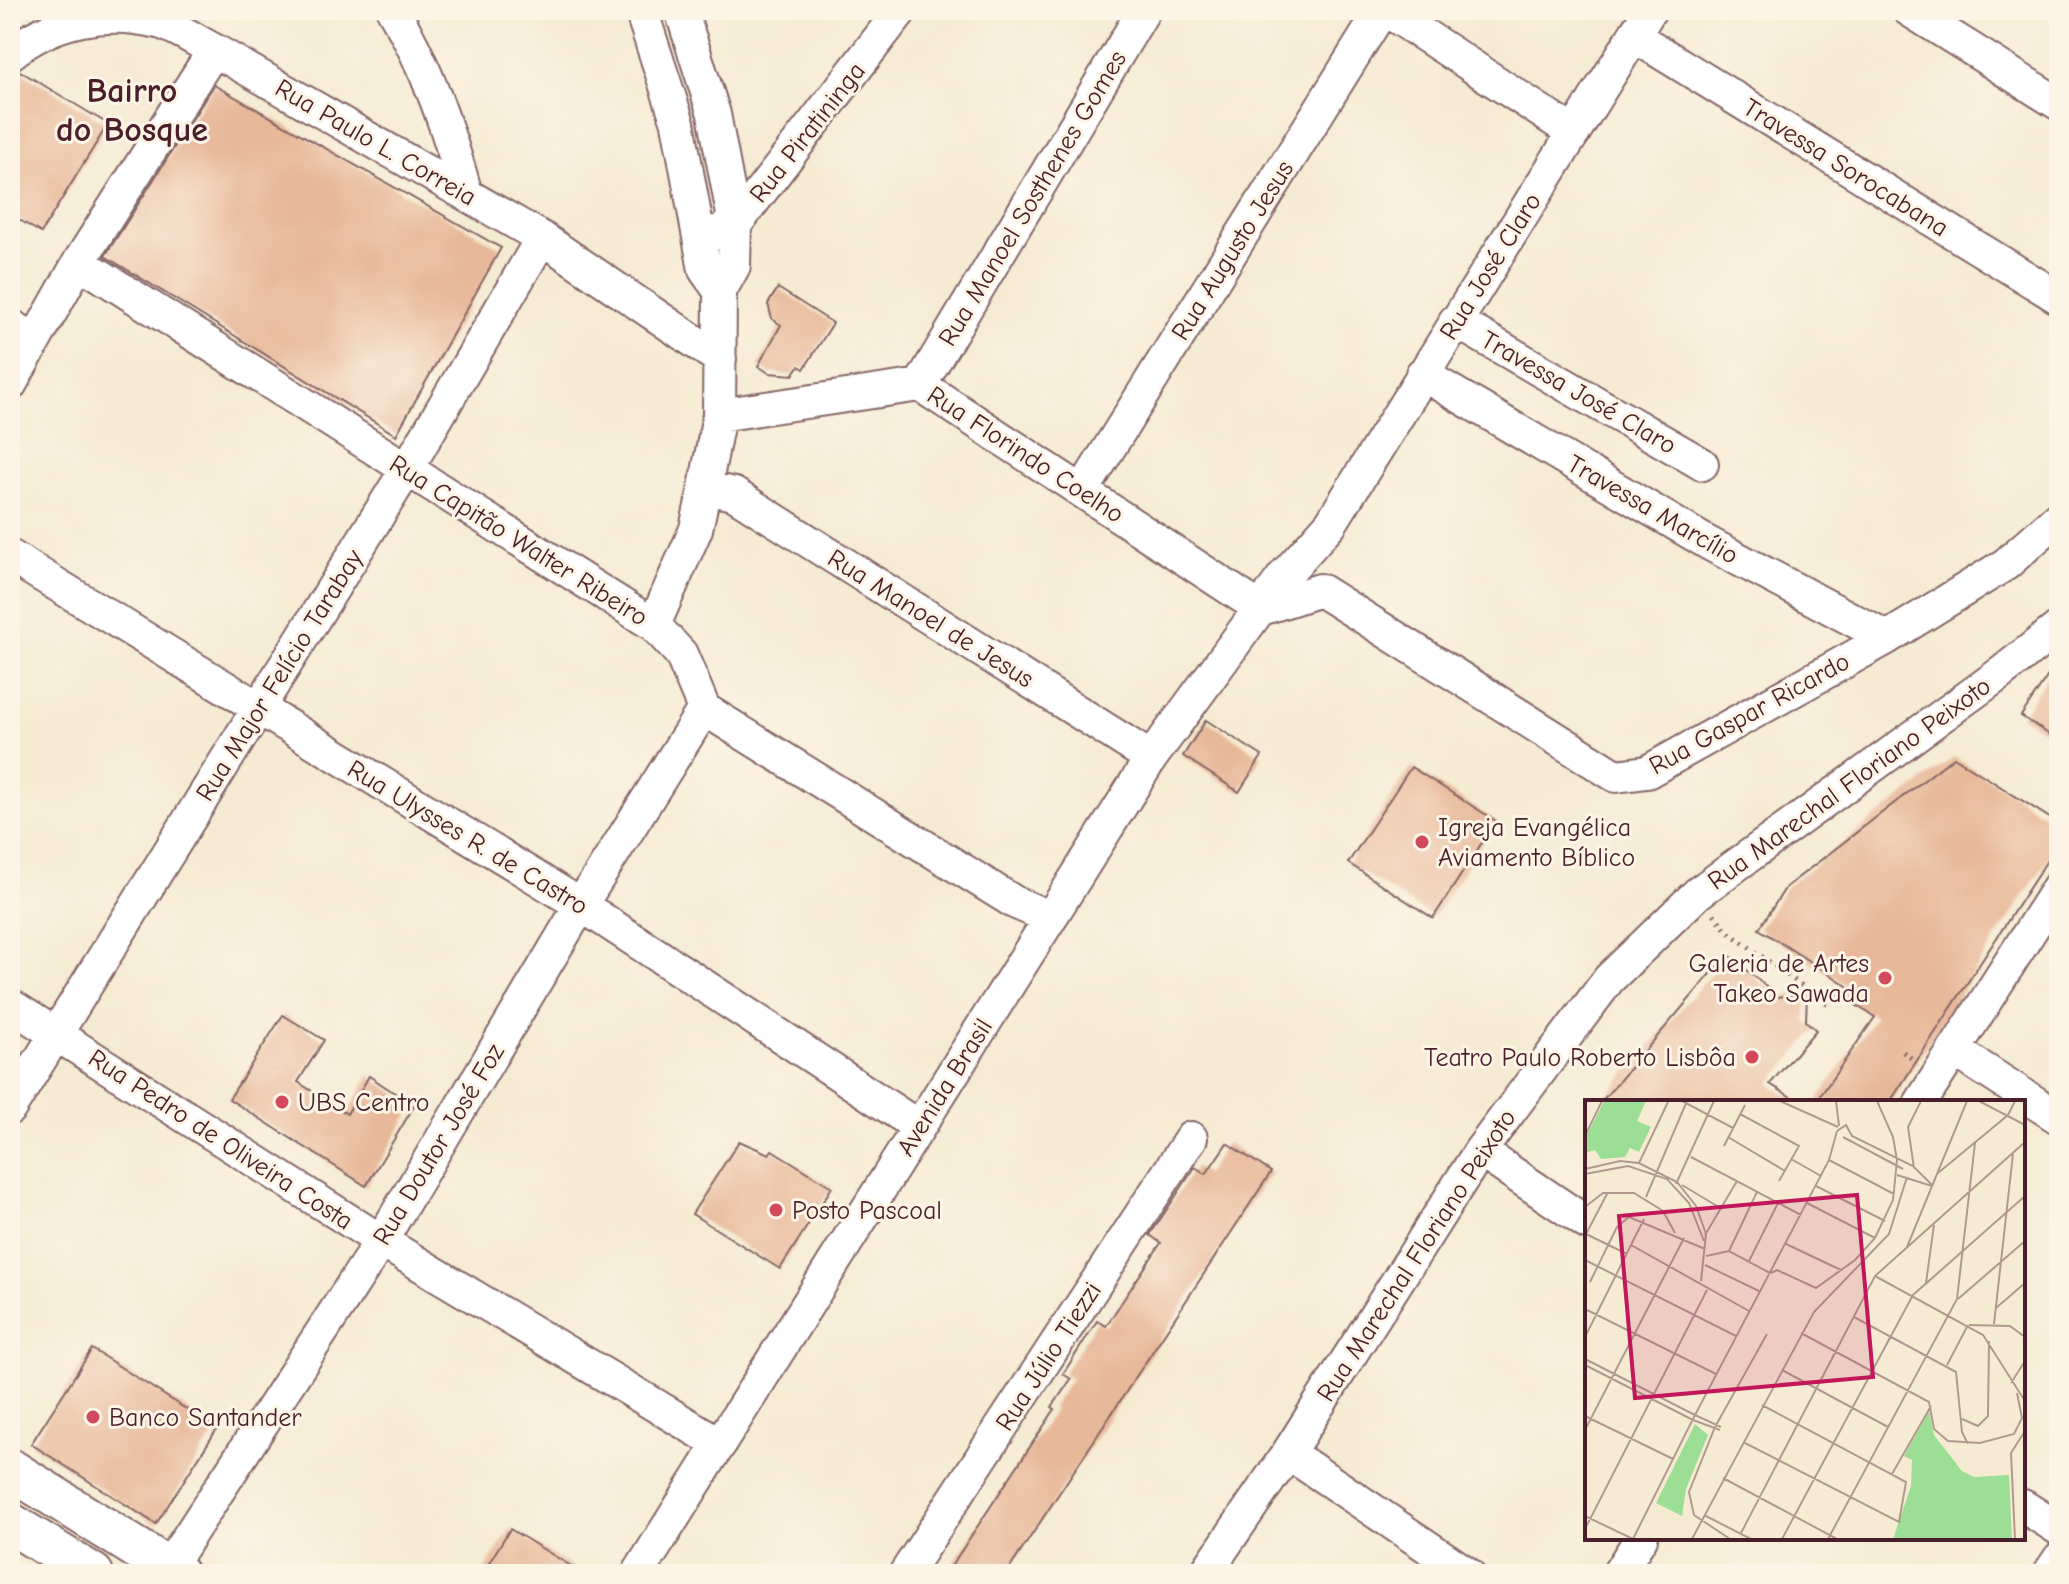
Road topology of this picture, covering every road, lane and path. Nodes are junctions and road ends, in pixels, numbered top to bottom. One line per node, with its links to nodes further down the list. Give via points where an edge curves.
1 (393, 10): 13 (street, via 421,55)
2 (641, 10): 18 (street, via 678,123)
3 (681, 10): 16 (street, via 714,114)
4 (1144, 10): 27 (street, Rua Manoel Sosthenes Gomes)
5 (1384, 10): 12 (street); 32 (street, Rua Augusto Jesus)
6 (1909, 10): 11 (street)
7 (895, 12): 16 (street, Rua Piratininga)
8 (1642, 23): 12 (street, Rua José Claro); 21 (street, Travessa Sorocabana)
9 (214, 50): 10 (street, Rua Paulo L. Correia, via 160,23 121,16 84,18 52,28); 14 (street, Rua Paulo L. Correia); 19 (street)
10 (10, 54)
11 (2059, 104)
12 (1574, 133): 22 (street, Rua José Claro)
13 (451, 138): 14 (street, via 439,158); 15 (street)
14 (422, 170): 15 (street, Rua Paulo L. Correia)
15 (466, 194): 17 (street, Rua Paulo L. Correia)
16 (735, 225): 18 (street, Rua Piratininga); 20 (street, via 734,266)
17 (542, 238): 24 (street, Rua Paulo L. Correia); 30 (street, Rua Major Felício Tarabay)
18 (700, 238): 20 (street, via 705,270)
19 (79, 262): 23 (street); 30 (street, Rua Capitão Walter Ribeiro)
20 (720, 291): 24 (street)
21 (2059, 298)
22 (1455, 321): 25 (street, Rua José Claro); 29 (street, Travessa José Claro)
23 (22, 333): 26 (street)
24 (720, 359): 28 (street)
25 (1422, 374): 34 (street, Rua José Claro); 40 (street, Travessa Marcílio, via 1708,543)
26 (10, 385)
27 (920, 385): 28 (street, Rua Florindo Coelho); 32 (street, Rua Florindo Coelho)
28 (719, 415): 31 (street)
29 (1702, 464)
30 (407, 469): 38 (street, Rua Capitão Walter Ribeiro); 41 (street, Rua Major Felício Tarabay)
31 (705, 488): 38 (street, via 696,529); 43 (street, Rua Manoel de Jesus, via 734,494)
32 (1083, 490): 37 (street, Rua Florindo Coelho)
33 (2059, 517): 40 (street, Rua Gaspar Ricardo, via 2006,564)
34 (1331, 523): 36 (street, Rua José Claro); 37 (street, Rua José Claro)
35 (10, 556): 41 (street, Rua Ulysses R. de Castro)
36 (1320, 590): 37 (street); 40 (street, Rua Gaspar Ricardo, via 1616,776 1647,772)
37 (1261, 609): 43 (street, Avenida Brasil)
38 (654, 625): 42 (street, Rua Capitão Walter Ribeiro, via 681,654)
39 (2059, 627): 45 (street, Rua Marechal Floriano Peixoto)
40 (1887, 638)
41 (257, 709): 46 (street, Rua Ulysses R. de Castro); 50 (street, Rua Major Felício Tarabay)
42 (704, 709): 46 (street, Rua Doutor José Foz); 47 (street, via 1014,902)
43 (1151, 758): 47 (street, Avenida Brasil)
44 (2059, 886): 51 (street)
45 (1698, 893): 49 (path, via 1727,931); 57 (street, Rua Marechal Floriano Peixoto, via 1609,979)
46 (581, 905): 55 (street, Rua Ulysses R. de Castro); 59 (street, Rua Doutor José Foz)
47 (1051, 918): 55 (street, Avenida Brasil)
48 (10, 1005): 50 (street, Rua Pedro de Oliveira Costa)
49 (1831, 1007)
50 (57, 1034): 53 (street, Rua Major Felício Tarabay); 59 (street, Rua Pedro de Oliveira Costa)
51 (1954, 1050): 52 (street); 54 (street)
52 (1922, 1100)
53 (10, 1108)
54 (2059, 1118)
55 (919, 1127): 60 (street, Avenida Brasil)
56 (1191, 1138): 71 (street, Rua Júlio Tiezzi)
57 (1480, 1151): 58 (street); 61 (street, Rua Marechal Floriano Peixoto)
58 (1585, 1222)
59 (381, 1241): 60 (street, Rua Pedro de Oliveira Costa); 68 (street, Rua Doutor José Foz)
60 (720, 1444): 70 (street, Avenida Brasil)
61 (1288, 1453): 72 (street, Rua Marechal Floriano Peixoto); 73 (street)
62 (10, 1469): 68 (main road)
63 (2025, 1507): 65 (street)
64 (10, 1523): 69 (main road)
65 (2059, 1529)
66 (1640, 1540): 74 (street)
67 (2059, 1559): 75 (street)
68 (170, 1572)
69 (93, 1574)
70 (638, 1574)
71 (905, 1574)
72 (1205, 1574)
73 (1468, 1574)
74 (1618, 1574)
75 (2049, 1574)

